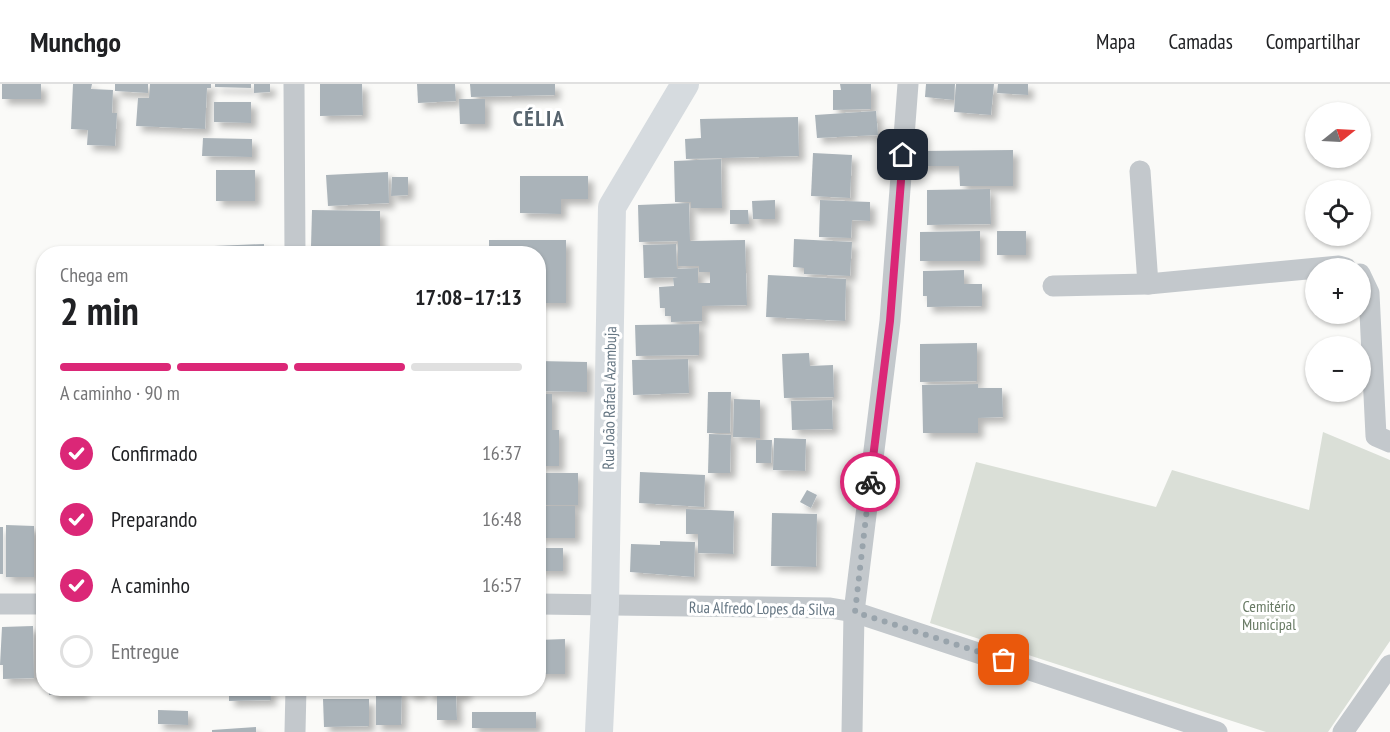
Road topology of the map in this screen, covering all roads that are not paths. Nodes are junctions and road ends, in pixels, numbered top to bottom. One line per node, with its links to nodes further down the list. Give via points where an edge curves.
1 (294, 84): 5 (street)
2 (685, 84): 14 (street, Rua João Rafael Azambuja, via 612,207)
3 (908, 84): 15 (street, via 890,321)
4 (1140, 171): 7 (street)
5 (295, 246)
6 (1305, 269): 7 (street)
7 (1148, 284): 8 (street)
8 (1053, 286)
9 (1371, 324): 10 (street, via 1376,436)
10 (1390, 442)
11 (0, 604): 12 (street)
12 (36, 604)
13 (546, 604): 14 (street, Rua Alfredo Lopes da Silva)
14 (604, 605): 15 (street, Rua Alfredo Lopes da Silva, via 831,608); 20 (street, Rua João Rafael Azambuja)
15 (855, 612): 18 (street, Rua Alfredo Lopes da Silva); 21 (street)
16 (1390, 665): 22 (street)
17 (296, 696): 19 (street)
18 (1203, 730)
19 (295, 732)
20 (599, 732)
21 (852, 732)
22 (1342, 732)

